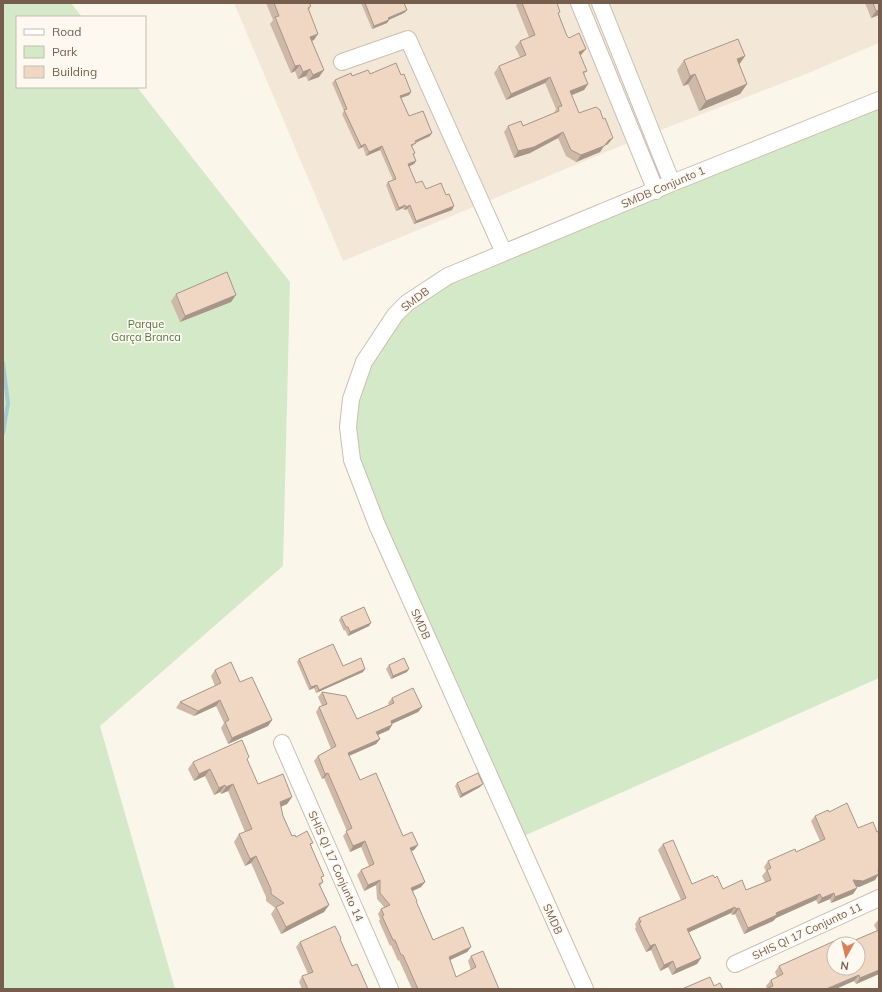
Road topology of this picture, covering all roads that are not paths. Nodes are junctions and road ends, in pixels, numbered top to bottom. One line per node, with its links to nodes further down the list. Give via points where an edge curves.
1 (579, 3): 6 (street)
2 (600, 3): 5 (street)
3 (342, 62): 7 (street, via 408,39)
4 (879, 100): 5 (street, SMDB Conjunto 1)
5 (672, 183): 6 (street, SMDB Conjunto 1)
6 (656, 191): 7 (street, SMDB Conjunto 1)
7 (504, 253): 8 (street, SMDB Conjunto 1)
8 (448, 276): 13 (street, SMDB, via 407,303 364,362 352,399 348,427 352,460 380,532)
9 (282, 743): 12 (street, SHIS QI 17 Conjunto 14)
10 (879, 898): 11 (street, SHIS QI 17 Conjunto 11)
11 (735, 964)
12 (390, 989)
13 (585, 989)

